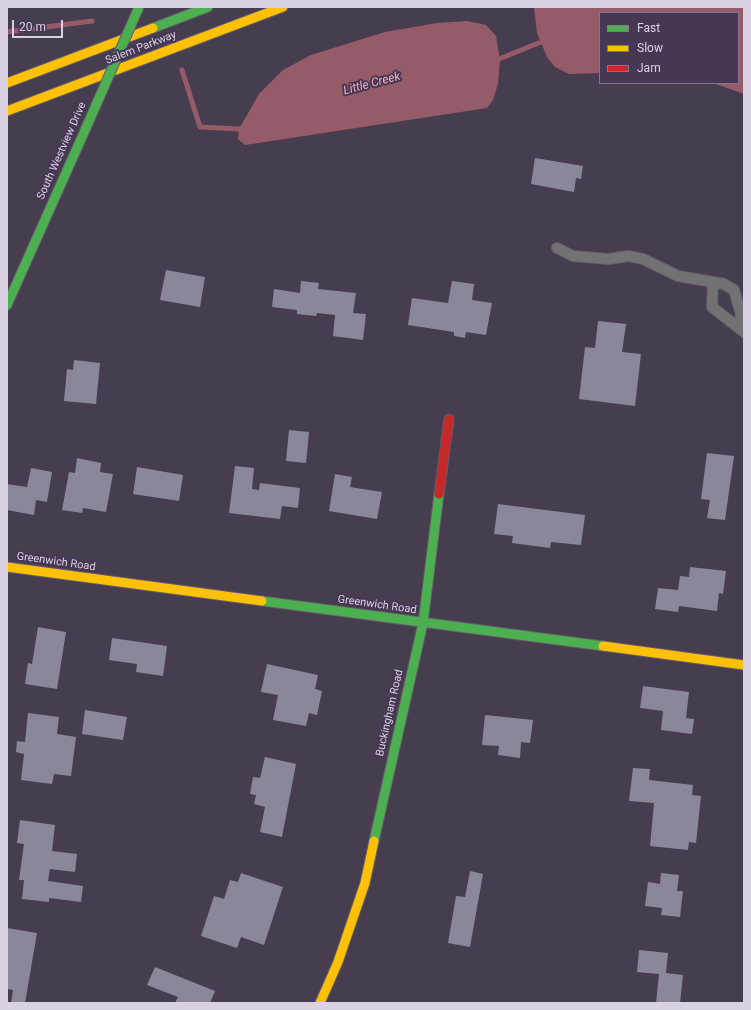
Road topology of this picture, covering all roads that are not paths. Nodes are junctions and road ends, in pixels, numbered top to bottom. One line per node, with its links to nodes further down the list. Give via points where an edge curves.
1 (140, 7): 8 (main road, South Westview Drive, bridge)
2 (208, 7): 4 (main road, Salem Parkway)
3 (283, 7): 5 (main road, Salem Parkway)
4 (7, 83)
5 (7, 111)
6 (557, 248): 7 (lane, via 573,256 608,259 629,256 643,259 678,276)
7 (713, 282): 9 (lane, via 712,307); 9 (lane, via 724,284 734,290 741,314)
8 (7, 305)
9 (742, 330)
10 (449, 419): 12 (main road, Buckingham Road)
11 (7, 567): 12 (main road, Greenwich Road)
12 (423, 623): 13 (main road, Greenwich Road); 14 (main road, Buckingham Road, via 365,883 338,962)
13 (744, 665)
14 (320, 1003)

